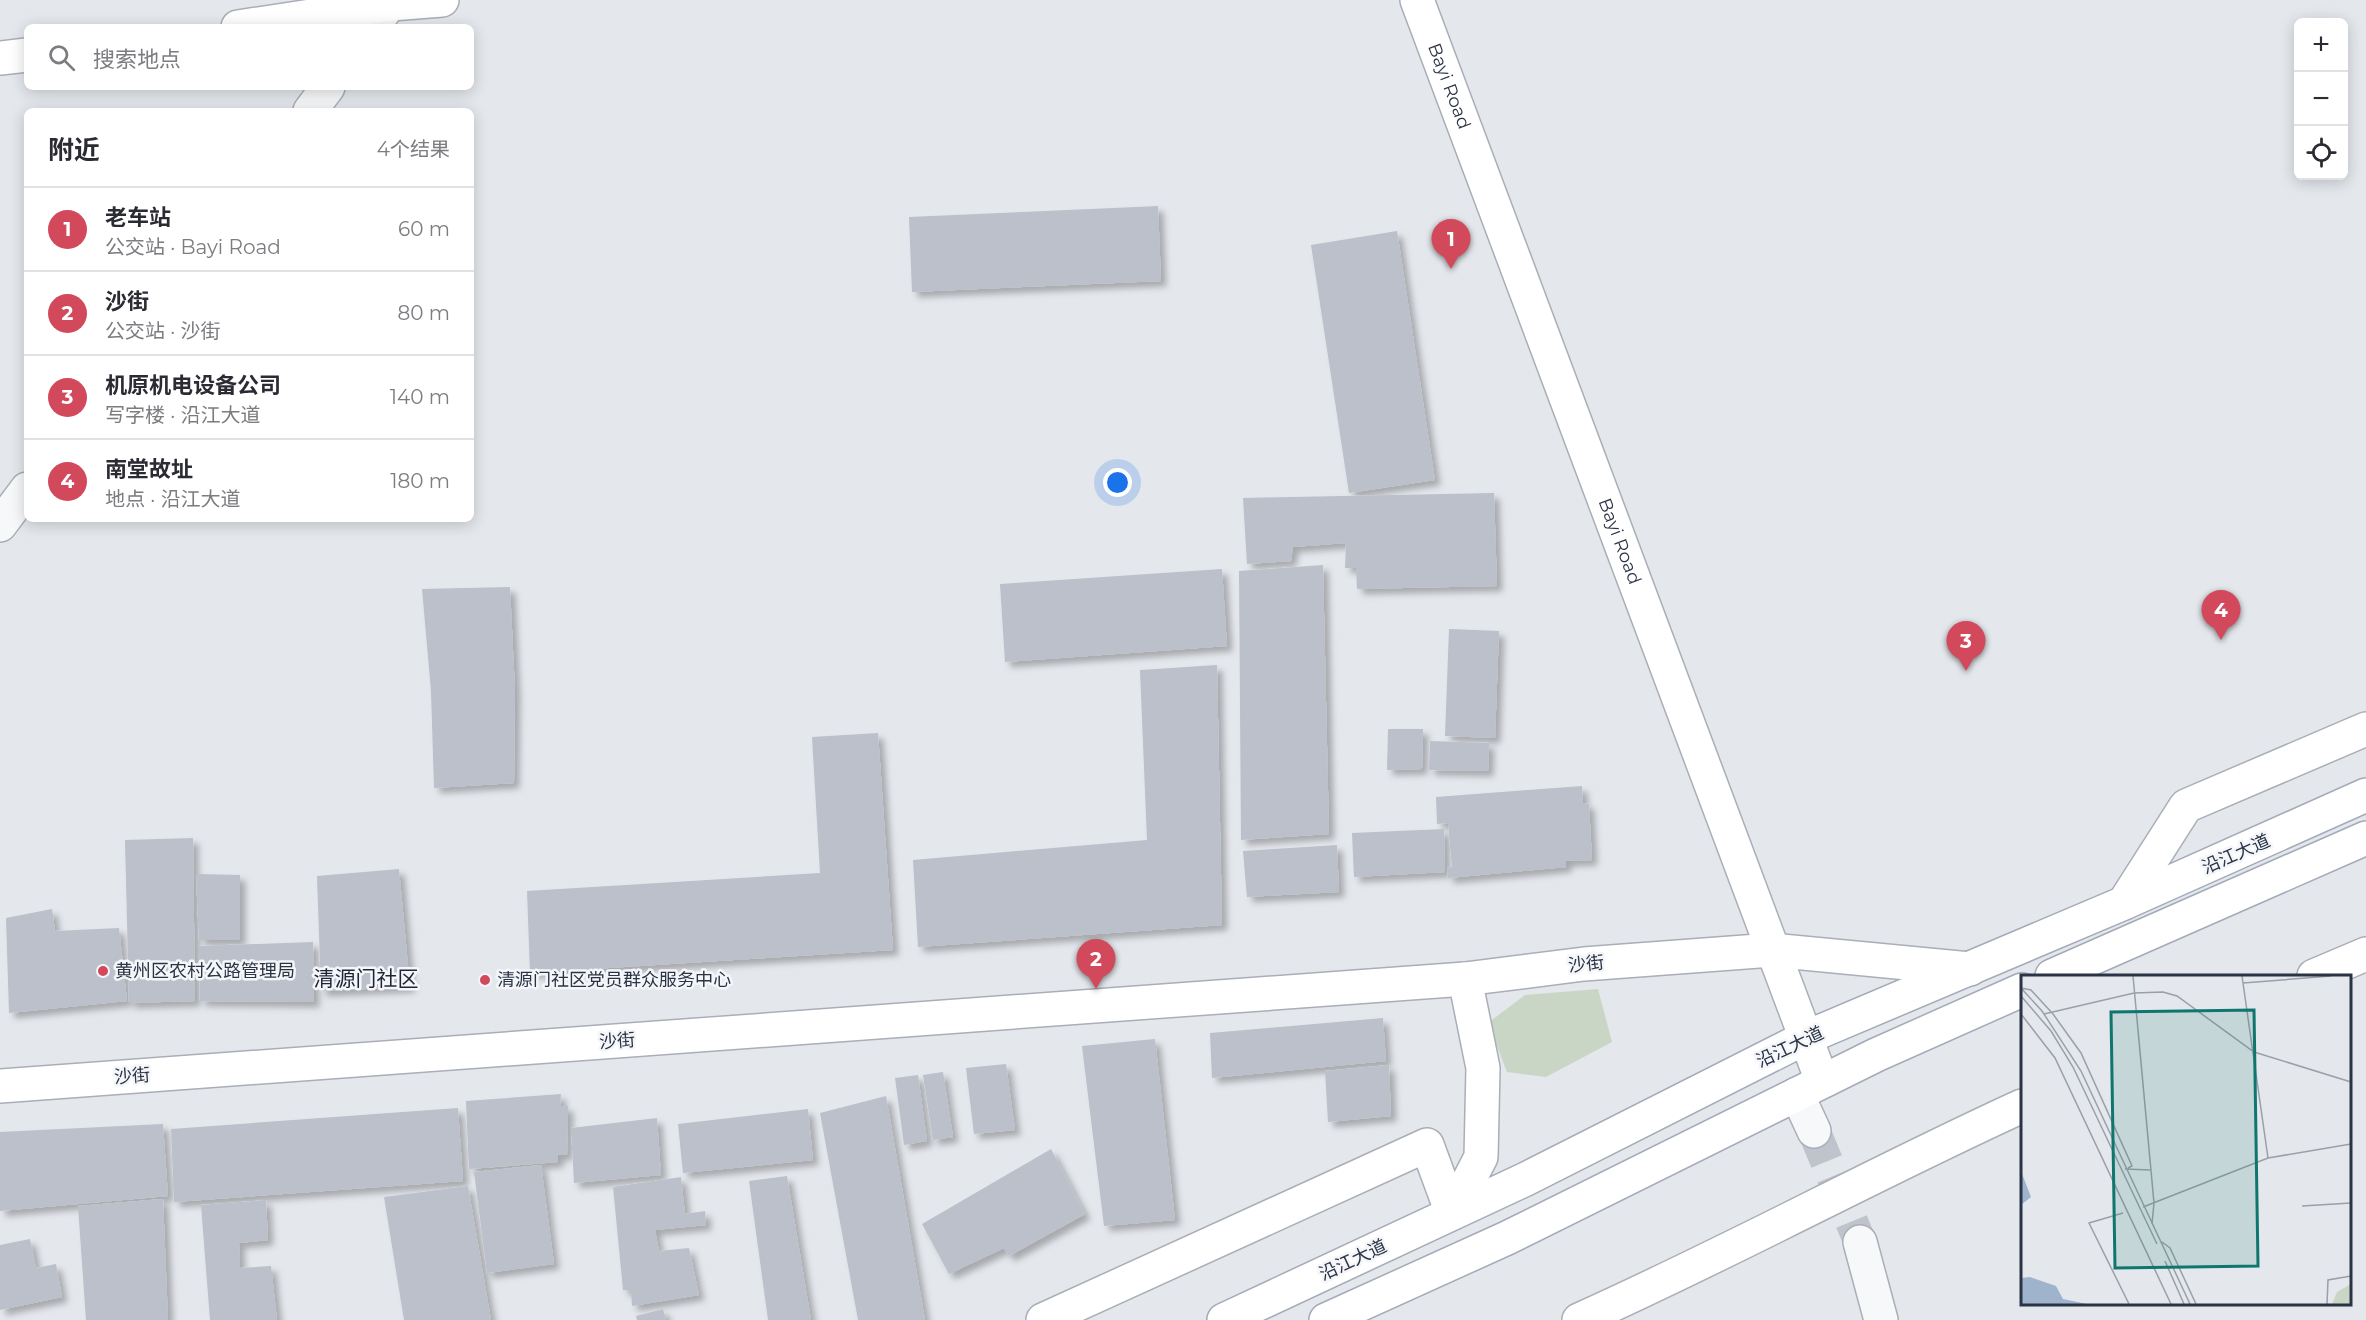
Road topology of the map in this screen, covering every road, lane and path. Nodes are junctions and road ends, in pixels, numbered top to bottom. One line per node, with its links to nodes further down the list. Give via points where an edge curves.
1 (442, 0): 3 (main road)
2 (1417, 0): 15 (main road, Bayi Road)
3 (385, 10): 4 (main road)
4 (264, 24)
5 (24, 55): 6 (main road)
6 (0, 58)
7 (326, 90): 8 (street)
8 (312, 108)
9 (24, 493): 10 (street)
10 (0, 525)
11 (2366, 729): 14 (main road, via 2186,806)
12 (2366, 795): 14 (main road, 沿江大道)
13 (2366, 838): 18 (main road, 沿江大道)
14 (2124, 903): 17 (main road, 沿江大道)
15 (1772, 950): 17 (main road, 沙街); 20 (main road, 沙街, via 1584,964); 22 (main road, Bayi Road)
16 (2366, 954): 19 (main road)
17 (1970, 969): 22 (main road, 沿江大道)
18 (2054, 975)
19 (2316, 975)
20 (1465, 979): 23 (main road, 沙街); 27 (main road, via 1483,1068 1481,1157)
21 (2021, 990): 24 (main road)
22 (1805, 1038): 24 (main road, Bayi Road); 27 (main road, 沿江大道)
23 (0, 1086)
24 (1810, 1087): 26 (street); 31 (main road, via 1507,1238)
25 (2021, 1106): 32 (main road)
26 (1814, 1131)
27 (1452, 1213): 29 (main road, via 1427,1145); 30 (main road, 沿江大道)
28 (1860, 1242): 33 (street)
29 (1043, 1320)
30 (1224, 1320)
31 (1326, 1320)
32 (1579, 1320)
33 (1881, 1320)

